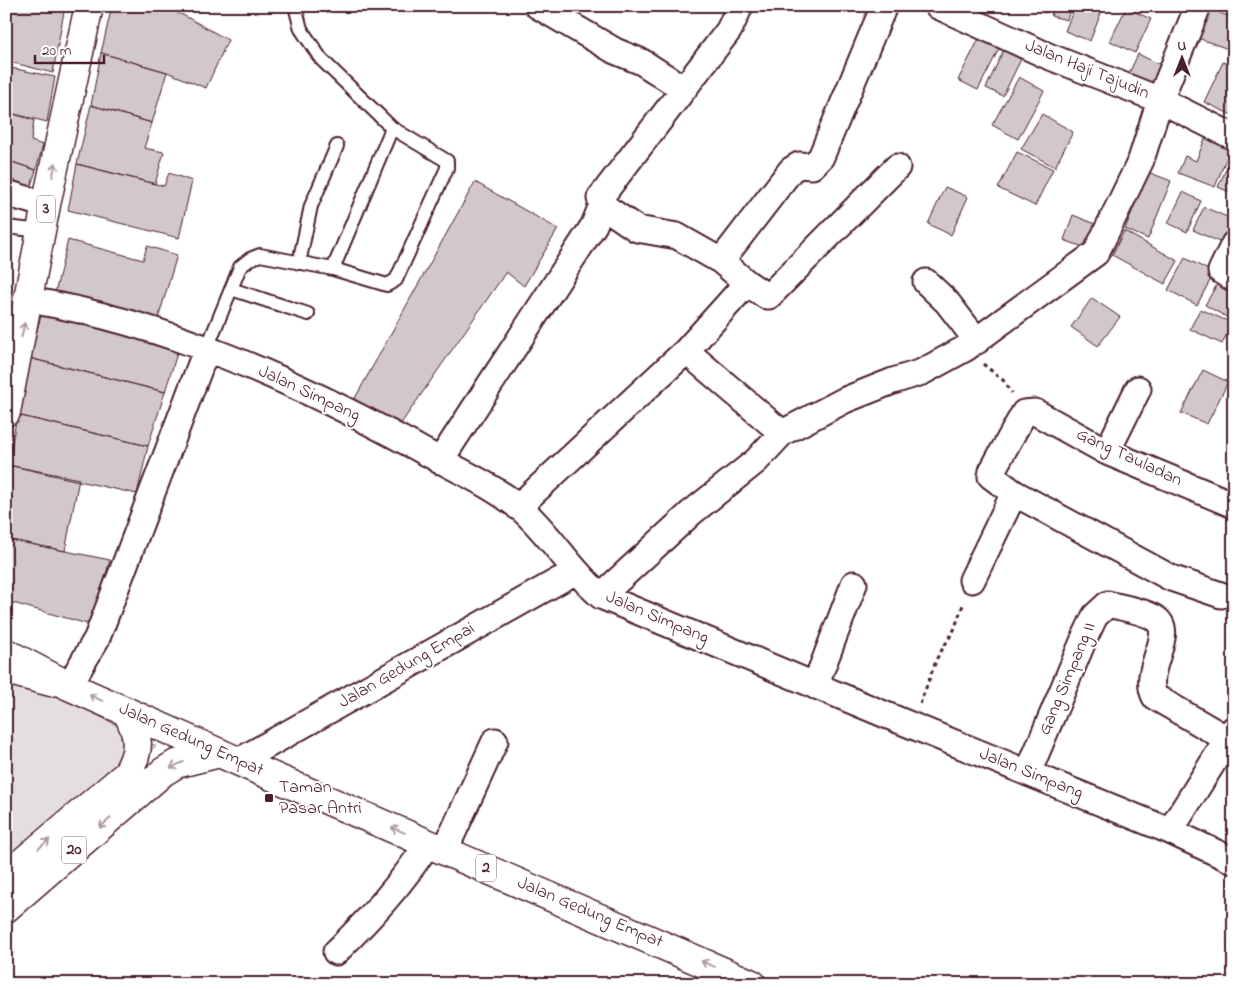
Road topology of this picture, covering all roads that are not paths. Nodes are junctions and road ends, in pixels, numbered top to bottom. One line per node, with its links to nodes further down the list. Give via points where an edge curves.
1 (89, 6): 16 (main road, 3, one-way to 1)
2 (295, 6): 10 (lane, via 301,29 321,59)
3 (538, 6): 8 (street, via 615,51 642,62)
4 (740, 6): 8 (street, via 729,30)
5 (884, 6): 19 (street, via 820,157 812,166 799,165 791,170)
6 (938, 6): 9 (street, Jalan Haji Tajudin, via 1048,56)
7 (1198, 6): 9 (street)
8 (684, 89): 15 (street, via 600,198)
9 (1160, 100): 11 (street, Jalan Haji Tajudin); 28 (street, via 1141,160 1096,253)
10 (392, 128): 21 (lane); 21 (lane, via 447,161 447,168 396,280 387,285)
11 (1234, 137)
12 (337, 146): 20 (lane, via 311,206)
13 (897, 167): 23 (street, via 769,296)
14 (6, 193): 16 (street)
15 (602, 205): 19 (street, via 637,229 677,236); 35 (street, via 594,225)
16 (44, 218): 17 (lane); 26 (main road, 3)
17 (6, 227)
18 (1234, 244): 22 (street)
19 (721, 261): 23 (street)
20 (299, 262): 21 (lane); 25 (lane, via 260,255 240,268)
21 (333, 269)
22 (1227, 275)
23 (748, 282): 30 (street)
24 (926, 282): 28 (street, via 947,302)
25 (231, 289): 27 (lane); 29 (lane)
26 (30, 300): 29 (street, Jalan Simpang, via 118,319); 32 (main road, 3, one-way to 26)
27 (308, 314)
28 (972, 345): 33 (street, via 922,372 845,400)
29 (207, 348): 35 (street, Jalan Simpang, via 328,400); 46 (street, via 97,638)
30 (686, 351): 33 (street); 38 (street)
31 (1138, 389): 34 (street)
32 (6, 412)
33 (782, 433): 43 (street, via 756,461 691,513)
34 (1107, 452): 36 (street, Gang Tauladan, via 1045,416 1035,412 1024,413 991,476); 37 (street, Gang Tauladan)
35 (440, 461): 38 (street, Jalan Simpang)
36 (1014, 493): 40 (street); 42 (street, via 1171,578)
37 (1234, 505)
38 (518, 507): 39 (street, Jalan Simpang, via 555,544)
39 (576, 571): 43 (street, Jalan Simpang); 51 (street, Jalan Gedung Empai)
40 (972, 580)
41 (854, 584): 47 (street)
42 (1221, 595)
43 (601, 596): 47 (street, Jalan Simpang)
44 (6, 653): 46 (main road)
45 (6, 670): 46 (main road)
46 (70, 686): 48 (main road, Jalan Gedung Empat / 2, one-way to 46)
47 (815, 686): 52 (street, Jalan Simpang)
48 (126, 711): 51 (main road, Jalan Gedung Empat / 2); 56 (main road, 20, one-way to 48, via 126,775 135,761 137,749 134,725)
49 (1231, 737): 52 (street, Gang Simpang II, via 1155,697 1151,689 1151,674 1164,634 1162,625 1154,617 1108,604 1095,616 1084,639); 53 (street)
50 (494, 741): 54 (street)
51 (230, 757): 54 (main road, Jalan Gedung Empat / 2, one-way to 51); 57 (main road, 20, one-way to 57, via 190,759 163,772)
52 (1028, 773): 53 (street, Jalan Simpang)
53 (1170, 831): 55 (street, Jalan Simpang)
54 (436, 847): 58 (street, via 410,870 383,905); 59 (main road, Jalan Gedung Empat / 2, one-way to 54)
55 (1234, 861)
56 (6, 876)
57 (6, 908)
58 (336, 952)
59 (752, 984)

